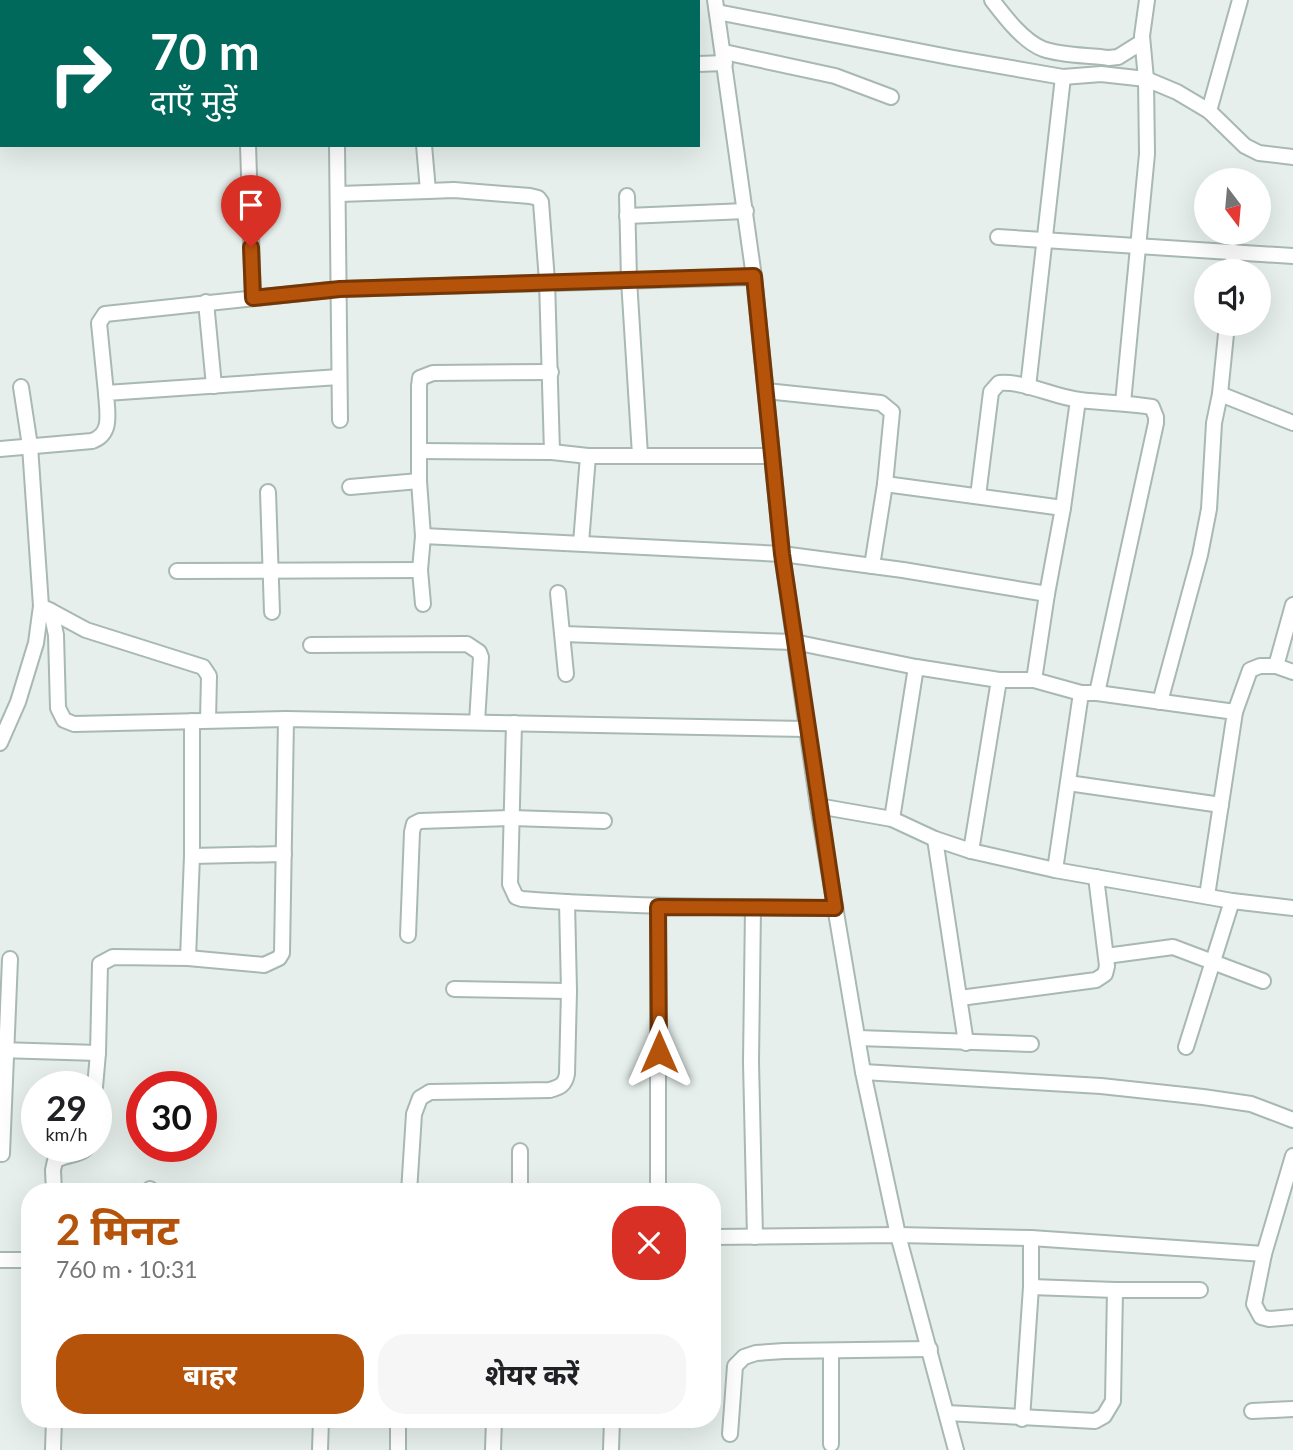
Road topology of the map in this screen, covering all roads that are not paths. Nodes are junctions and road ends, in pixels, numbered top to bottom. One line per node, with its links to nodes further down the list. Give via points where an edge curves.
1 (992, 0): 5 (street, via 1031,43 1045,49 1109,58)
2 (1147, 0): 5 (street)
3 (1240, 0): 11 (street)
4 (716, 6): 6 (street); 8 (street)
5 (1142, 42): 9 (street)
6 (724, 58): 7 (street); 10 (street, via 835,76); 19 (street)
7 (700, 64)
8 (1063, 77): 9 (street, via 1101,74); 22 (street)
9 (1146, 79): 11 (street); 23 (street, via 1147,154)
10 (891, 97)
11 (1209, 111): 15 (street, via 1245,146 1259,153)
12 (248, 147): 31 (street)
13 (337, 147): 17 (street)
14 (424, 147): 16 (street)
15 (1293, 157)
16 (428, 191): 17 (street); 29 (street, via 538,198 543,208)
17 (339, 194): 30 (street)
18 (627, 195): 20 (street)
19 (746, 211): 20 (street); 27 (street)
20 (627, 216): 28 (street)
21 (998, 237): 22 (street)
22 (1044, 240): 23 (street); 38 (street)
23 (1140, 246): 24 (street); 43 (street)
24 (1234, 251): 25 (street); 26 (street)
25 (1293, 256)
26 (1233, 259)
27 (754, 276): 28 (street); 39 (street)
28 (629, 280): 29 (street); 50 (street)
29 (547, 281): 30 (street); 34 (street)
30 (340, 289): 31 (street); 35 (street)
31 (253, 298): 32 (street)
32 (206, 302): 36 (street); 40 (street, via 105,314 99,323)
33 (1226, 336): 41 (street)
34 (551, 372): 48 (street, via 420,378); 49 (street)
35 (339, 377): 36 (street); 44 (street)
36 (214, 386): 40 (street)
37 (22, 387): 46 (street)
38 (1028, 387): 42 (street); 57 (street, via 1003,382 991,392)
39 (766, 391): 52 (street); 54 (street, via 888,407 893,418)
40 (106, 393): 46 (street, via 107,428 101,438)
41 (1220, 394): 45 (street); 83 (street, via 1209,509)
42 (1078, 400): 43 (street); 58 (street)
43 (1123, 402): 81 (street, via 1152,407 1156,423)
44 (340, 420)
45 (1293, 423)
46 (30, 446): 47 (street); 70 (street)
47 (0, 449)
48 (420, 451): 49 (street); 53 (street)
49 (552, 452): 51 (street)
50 (640, 455): 51 (street); 52 (street)
51 (588, 456): 60 (street)
52 (772, 456): 61 (street)
53 (419, 481): 55 (street); 59 (street)
54 (885, 484): 57 (street); 62 (street)
55 (350, 487)
56 (268, 492): 64 (street)
57 (978, 496): 58 (street)
58 (1063, 508): 67 (street)
59 (423, 537): 60 (street); 63 (street)
60 (581, 543): 61 (street)
61 (782, 554): 62 (street); 73 (street)
62 (872, 566): 67 (street)
63 (420, 569): 64 (street); 68 (street)
64 (269, 570): 65 (street); 71 (street)
65 (177, 571)
66 (558, 593): 72 (street)
67 (1047, 594): 80 (street)
68 (424, 604)
69 (1293, 605): 75 (street)
70 (46, 608): 86 (street, via 86,630 203,667 209,676); 87 (street, via 56,635 58,708 64,720 74,724); 91 (street, via 19,702)
71 (272, 612)
72 (563, 634): 73 (street); 78 (street)
73 (794, 642): 76 (street); 90 (street)
74 (311, 645): 88 (street, via 475,648 481,657)
75 (1276, 666): 77 (street); 84 (street, via 1250,670)
76 (916, 667): 79 (street); 96 (street)
77 (1293, 672)
78 (566, 674)
79 (999, 680): 80 (street); 99 (street)
80 (1034, 680): 82 (street)
81 (1097, 693): 82 (street); 83 (street)
82 (1081, 694): 92 (street)
83 (1160, 702): 84 (street)
84 (1235, 712): 93 (street)
85 (286, 719): 86 (street); 88 (street); 100 (street)
86 (208, 720): 87 (street)
87 (192, 721): 101 (street)
88 (477, 722): 89 (street)
89 (514, 723): 90 (street); 95 (street)
90 (807, 729): 94 (street)
91 (0, 743)
92 (1068, 783): 93 (street); 102 (street)
93 (1221, 804): 104 (street)
94 (818, 806): 96 (street); 109 (street)
95 (512, 818): 97 (street); 106 (street, via 510,884 516,897); 111 (street, via 427,819 414,824)
96 (892, 819): 98 (street)
97 (604, 821)
98 (935, 839): 99 (street); 119 (street)
99 (971, 851): 102 (street)
100 (284, 854): 101 (street); 113 (street, via 279,958 264,965)
101 (192, 856): 113 (street)
102 (1055, 870): 103 (street)
103 (1096, 877): 104 (street); 112 (street)
104 (1207, 896): 105 (street)
105 (1232, 901): 110 (street); 115 (street)
106 (566, 902): 107 (street); 118 (street)
107 (658, 907): 108 (street); 136 (street)
108 (753, 908): 109 (street); 139 (street)
109 (835, 908): 120 (street)
110 (1293, 908)
111 (408, 935)
112 (1106, 956): 115 (street, via 1173,947); 119 (street, via 1105,974 1096,980)
113 (188, 958): 125 (street, via 113,957 100,964)
114 (10, 959): 124 (street)
115 (1213, 961): 116 (street); 123 (street)
116 (1263, 981)
117 (454, 989): 118 (street)
118 (569, 991): 134 (street, via 565,1082 550,1090 430,1092 420,1098 414,1114)
119 (960, 998): 121 (street)
120 (858, 1038): 121 (street); 127 (street)
121 (966, 1043): 122 (street)
122 (1031, 1044)
123 (1186, 1047)
124 (3, 1050): 125 (street); 130 (street)
125 (98, 1053): 126 (street)
126 (96, 1071)
127 (863, 1072): 128 (street, via 1203,1097 1251,1104); 137 (street)
128 (1293, 1120)
129 (520, 1151): 135 (street)
130 (2, 1154)
131 (1293, 1156): 141 (street)
132 (55, 1162): 133 (street)
133 (54, 1183)
134 (410, 1183)
135 (520, 1183)
136 (658, 1183)
137 (898, 1235): 139 (street); 140 (street); 148 (street)
138 (721, 1237): 139 (street)
139 (755, 1237)
140 (1031, 1238): 141 (street); 144 (street)
141 (1264, 1254): 147 (street, via 1254,1304 1257,1312 1269,1319)
142 (21, 1260): 143 (street)
143 (0, 1261)
144 (1031, 1287): 145 (street); 153 (street)
145 (1115, 1290): 146 (street); 153 (street, via 1110,1409 1095,1421)
146 (1200, 1290)
147 (1293, 1317)
148 (930, 1349): 149 (street); 152 (street)
149 (831, 1351): 159 (street, via 744,1357 735,1366); 160 (street)
150 (1293, 1409): 151 (street)
151 (1252, 1410)
152 (947, 1413): 153 (street); 166 (street)
153 (1022, 1419)
154 (54, 1428): 161 (street)
155 (321, 1428): 162 (street)
156 (398, 1428): 163 (street)
157 (494, 1428): 164 (street)
158 (612, 1428): 165 (street)
159 (730, 1434)
160 (831, 1444)
161 (53, 1450)
162 (320, 1450)
163 (398, 1450)
164 (493, 1450)
165 (611, 1450)
166 (956, 1450)

